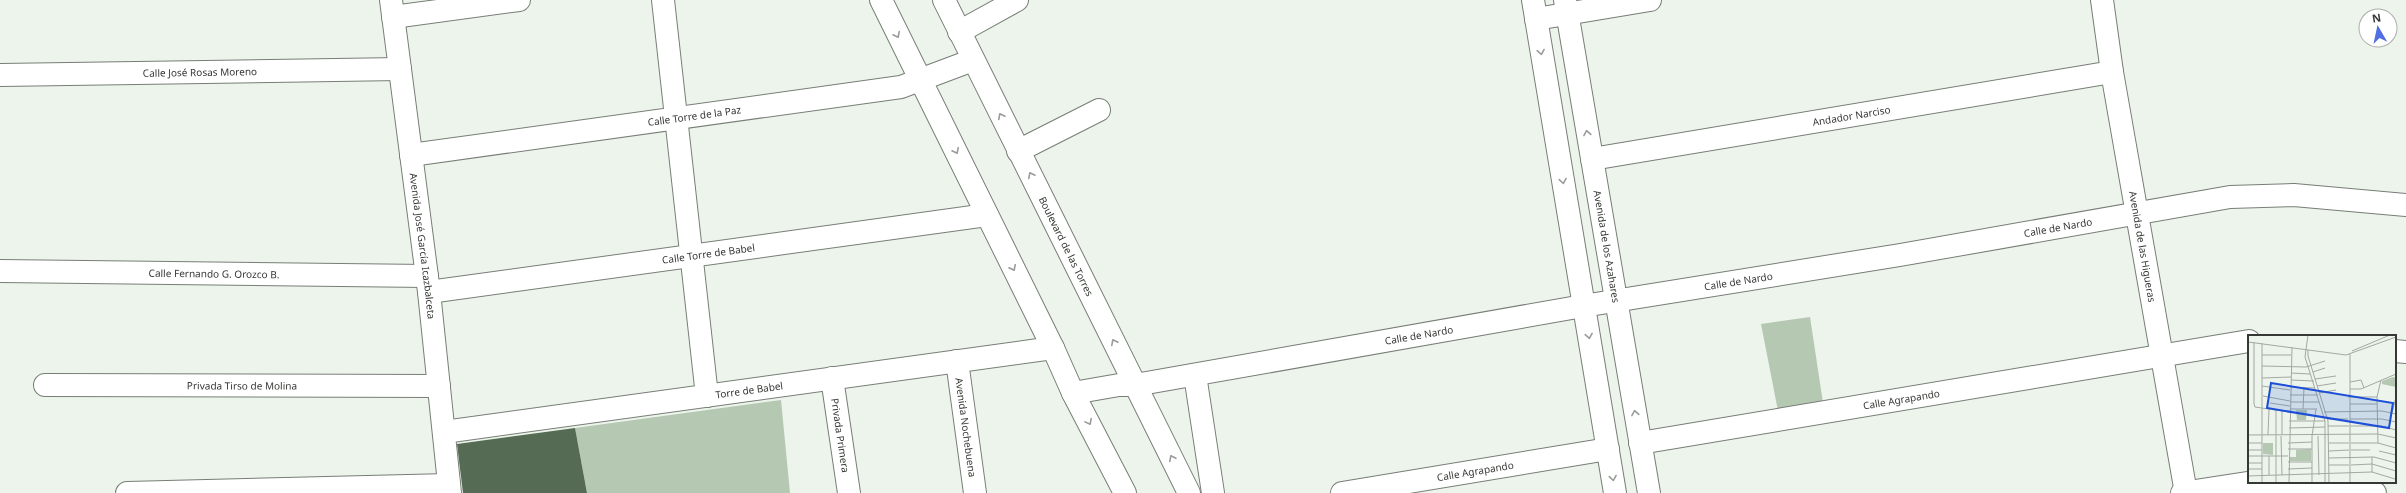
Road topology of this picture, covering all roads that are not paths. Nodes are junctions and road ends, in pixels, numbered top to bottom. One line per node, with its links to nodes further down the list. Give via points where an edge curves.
1 (519, 0): 9 (street)
2 (663, 0): 18 (street)
3 (880, 0): 16 (street, one-way to 16)
4 (944, 0): 11 (street, Boulevard de las Torres)
5 (1017, 0): 11 (street)
6 (1650, 0): 8 (street)
7 (2102, 0): 14 (street, Avenida de las Higueras)
8 (1566, 7): 10 (street); 21 (street, Avenida de los Azahares, one-way to 8)
9 (392, 8): 13 (street, Avenida José García Icazbalceta)
10 (1534, 9): 29 (street, one-way to 29)
11 (959, 32): 12 (street, Boulevard de las Torres)
12 (973, 60): 16 (street, Calle Torre de la Paz); 19 (street, Boulevard de las Torres, one-way to 12)
13 (400, 68): 15 (street, Calle José Rosas Moreno); 20 (street, Avenida José García Icazbalceta)
14 (2112, 72): 21 (street, Andador Narciso); 23 (street, Avenida de las Higueras)
15 (0, 76)
16 (921, 81): 18 (street, Calle Torre de la Paz, via 901,88); 24 (street, one-way to 24)
17 (1099, 110): 19 (street)
18 (676, 118): 20 (street, Calle Torre de la Paz); 25 (street)
19 (1018, 151): 39 (street, Boulevard de las Torres, one-way to 19)
20 (411, 155): 27 (street, Avenida José García Icazbalceta)
21 (1592, 159): 28 (street, Avenida de los Azahares)
22 (2406, 205): 23 (street, Calle de Nardo, via 2294,194 2264,194)
23 (2136, 212): 28 (street, Calle de Nardo, via 1900,255); 34 (street, Avenida de las Higueras)
24 (987, 214): 25 (street, Calle Torre de Babel); 31 (street, one-way to 31)
25 (691, 255): 27 (street, Calle Torre de Babel); 42 (street)
26 (0, 271): 27 (street, Calle Fernando G. Orozco B.)
27 (428, 284): 40 (street, Avenida José García Icazbalceta)
28 (1616, 300): 29 (street, Calle de Nardo); 44 (street, Avenida de los Azahares, one-way to 28)
29 (1583, 306): 36 (street, Calle de Nardo); 45 (street, one-way to 45)
30 (2248, 341): 34 (street, Calle Agrapando)
31 (1053, 348): 35 (street, Torre de Babel); 41 (street)
32 (2396, 351): 33 (street)
33 (2406, 352)
34 (2163, 356): 44 (street, Calle Agrapando); 58 (street, Avenida de las Higueras)
35 (957, 361): 37 (street, Torre de Babel); 51 (street, Avenida Nochebuena)
36 (1195, 375): 39 (street, Calle de Nardo); 54 (street)
37 (832, 378): 42 (street, Torre de Babel); 50 (street, Privada Primera)
38 (45, 385): 40 (street, Privada Tirso de Molina)
39 (1135, 385): 41 (street, Calle de Nardo, via 1119,385); 53 (street, Boulevard de las Torres, one-way to 39)
40 (439, 386): 43 (street, Avenida José García Icazbalceta)
41 (1073, 393): 52 (street, one-way to 52)
42 (707, 396): 43 (street, Torre de Babel)
43 (444, 432): 46 (street, Avenida José García Icazbalceta)
44 (1640, 443): 57 (street, Avenida de los Azahares)
45 (1608, 449): 55 (street, Calle Agrapando); 56 (street, one-way to 56)
46 (449, 489): 47 (street)
47 (307, 491): 48 (street)
48 (182, 492): 49 (street)
49 (127, 493)
50 (848, 493)
51 (975, 493)
52 (1126, 493)
53 (1189, 493)
54 (1213, 493)
55 (1342, 493)
56 (1615, 493)
57 (1649, 493)
58 (2185, 493): 59 (street, via 2247,483)
59 (2375, 493)

